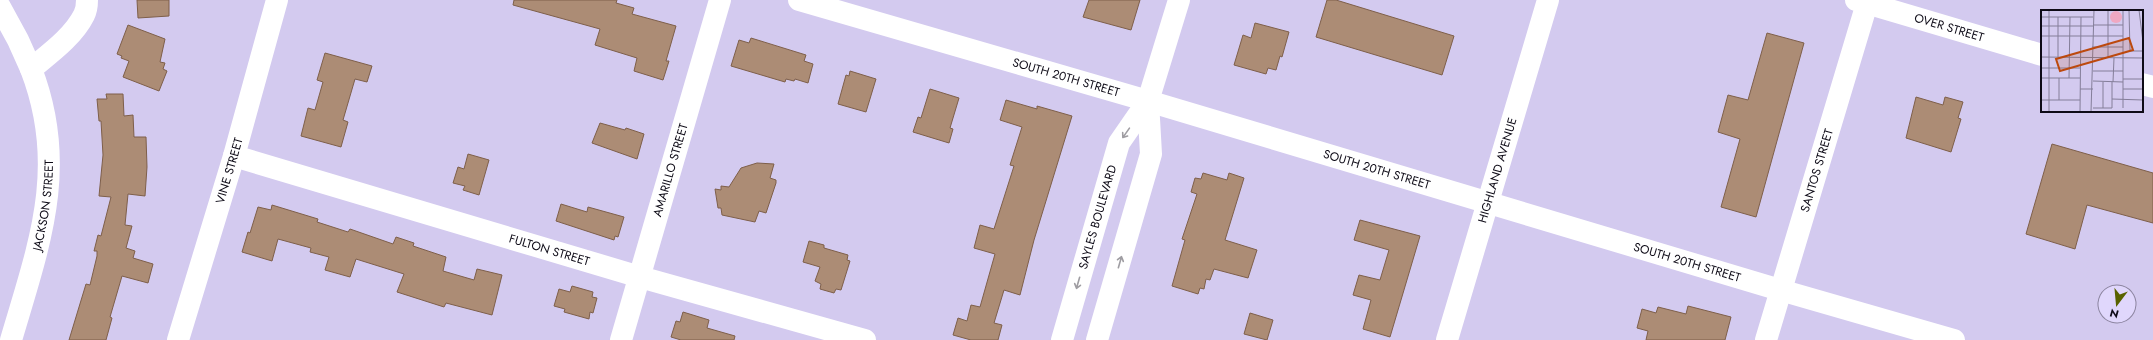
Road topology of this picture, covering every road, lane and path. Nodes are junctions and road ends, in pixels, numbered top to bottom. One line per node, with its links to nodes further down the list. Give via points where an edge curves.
1 (88, 0): 10 (street, via 85,15 72,31)
2 (277, 0): 14 (street, VINE STREET)
3 (720, 0): 16 (street, AMARILLO STREET)
4 (799, 0): 13 (street, SOUTH 20TH STREET)
5 (1179, 0): 13 (street, SAYLES BOULEVARD)
6 (1548, 0): 15 (street, HIGHLAND AVENUE)
7 (1864, 1): 9 (street, OVER STREET); 17 (street, SANTOS STREET)
8 (0, 7): 10 (street, JACKSON STREET)
9 (2041, 55)
10 (31, 69): 18 (street, JACKSON STREET, via 40,91 50,155 48,195 42,232)
11 (2143, 84): 12 (street)
12 (2153, 87)
13 (1148, 101): 15 (street, SOUTH 20TH STREET); 22 (street, SAYLES BOULEVARD, one-way to 22, via 1119,144); 23 (street, SAYLES BOULEVARD, one-way to 13, via 1151,154)
14 (234, 156): 16 (street, FULTON STREET); 19 (street, VINE STREET)
15 (1488, 202): 17 (street, SOUTH 20TH STREET); 24 (street, HIGHLAND AVENUE)
16 (640, 277): 20 (street, AMARILLO STREET); 21 (street, FULTON STREET)
17 (1780, 290): 25 (street, SANTOS STREET); 26 (street, SOUTH 20TH STREET)
18 (11, 340)
19 (178, 340)
20 (621, 340)
21 (865, 340)
22 (1062, 340)
23 (1097, 340)
24 (1447, 340)
25 (1766, 340)
26 (1954, 340)

